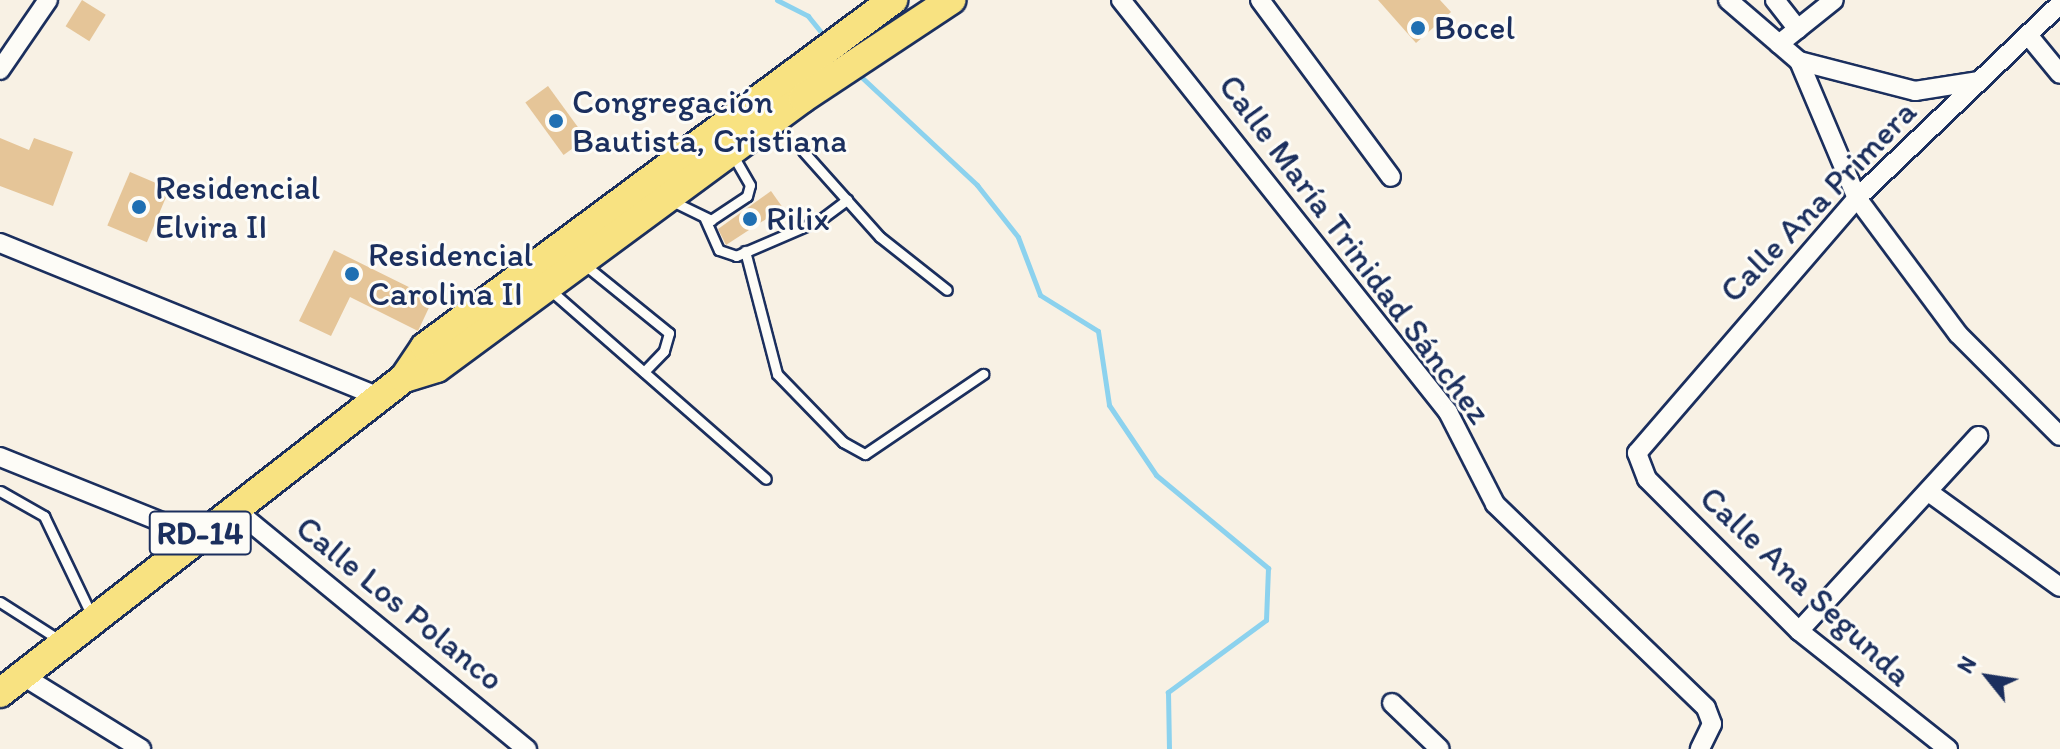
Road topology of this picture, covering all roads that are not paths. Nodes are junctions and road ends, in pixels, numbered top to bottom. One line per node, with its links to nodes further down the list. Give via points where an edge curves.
1 (48, 0): 13 (street)
2 (951, 0): 20 (main road, RD-14, via 896,38)
3 (1121, 0): 57 (street, Calle María Trinidad Sánchez, via 1448,412 1495,504 1706,708 1712,724)
4 (1260, 0): 23 (street)
5 (1728, 0): 14 (street)
6 (1775, 0): 10 (street)
7 (1834, 0): 10 (street)
8 (886, 4): 20 (main road, RD-14)
9 (2060, 4): 12 (street, Calle Ana Primera)
10 (1798, 29): 14 (street)
11 (0, 32): 13 (street)
12 (2028, 35): 18 (street); 19 (street, Calle Ana Primera)
13 (19, 40): 15 (street); 17 (street)
14 (1779, 44): 16 (street)
15 (0, 56)
16 (1799, 61): 19 (street, via 1915,91); 24 (street)
17 (0, 70)
18 (2060, 74)
19 (1979, 81): 24 (street, Calle Ana Primera)
20 (794, 88): 21 (main road, RD-14); 35 (main road, RD-14, via 425,347)
21 (731, 151): 25 (main road, RD-14); 27 (lane, via 749,193)
22 (803, 151): 26 (lane)
23 (1391, 177)
24 (1857, 198): 38 (street, via 1958,334); 39 (street, Calle Ana Primera)
25 (667, 199): 27 (lane); 30 (main road, RD-14)
26 (847, 200): 29 (lane, via 815,223); 32 (lane)
27 (705, 219): 29 (lane, via 719,250)
28 (0, 243): 36 (street)
29 (745, 251): 34 (lane, via 777,374 843,442 865,454)
30 (582, 262): 31 (main road, RD-14); 33 (lane, via 669,333 664,351)
31 (546, 286): 33 (lane); 35 (main road, RD-14, via 437,368)
32 (947, 290)
33 (644, 372): 41 (lane)
34 (983, 374)
35 (404, 378): 36 (main road, RD-14)
36 (379, 397): 44 (main road, RD-14)
37 (1978, 436): 43 (street)
38 (2060, 436)
39 (1637, 453): 49 (street, Calle Ana Segunda, via 1647,479)
40 (0, 457): 45 (street)
41 (766, 479)
42 (0, 491): 48 (lane, via 29,502 53,528)
43 (1930, 493): 46 (street); 49 (street)
44 (232, 507): 45 (main road, RD-14); 55 (street, Calle Los Polanco)
45 (197, 536): 48 (main road, RD-14)
46 (2060, 587)
47 (0, 602): 50 (lane)
48 (94, 619): 50 (main road, RD-14)
49 (1799, 631): 58 (street, Calle Ana Segunda)
50 (64, 643): 51 (main road, RD-14)
51 (23, 676): 52 (main road, RD-14); 54 (street)
52 (0, 693)
53 (1392, 703): 56 (street)
54 (141, 749)
55 (527, 749)
56 (1440, 749)
57 (1700, 749)
58 (1948, 749)

